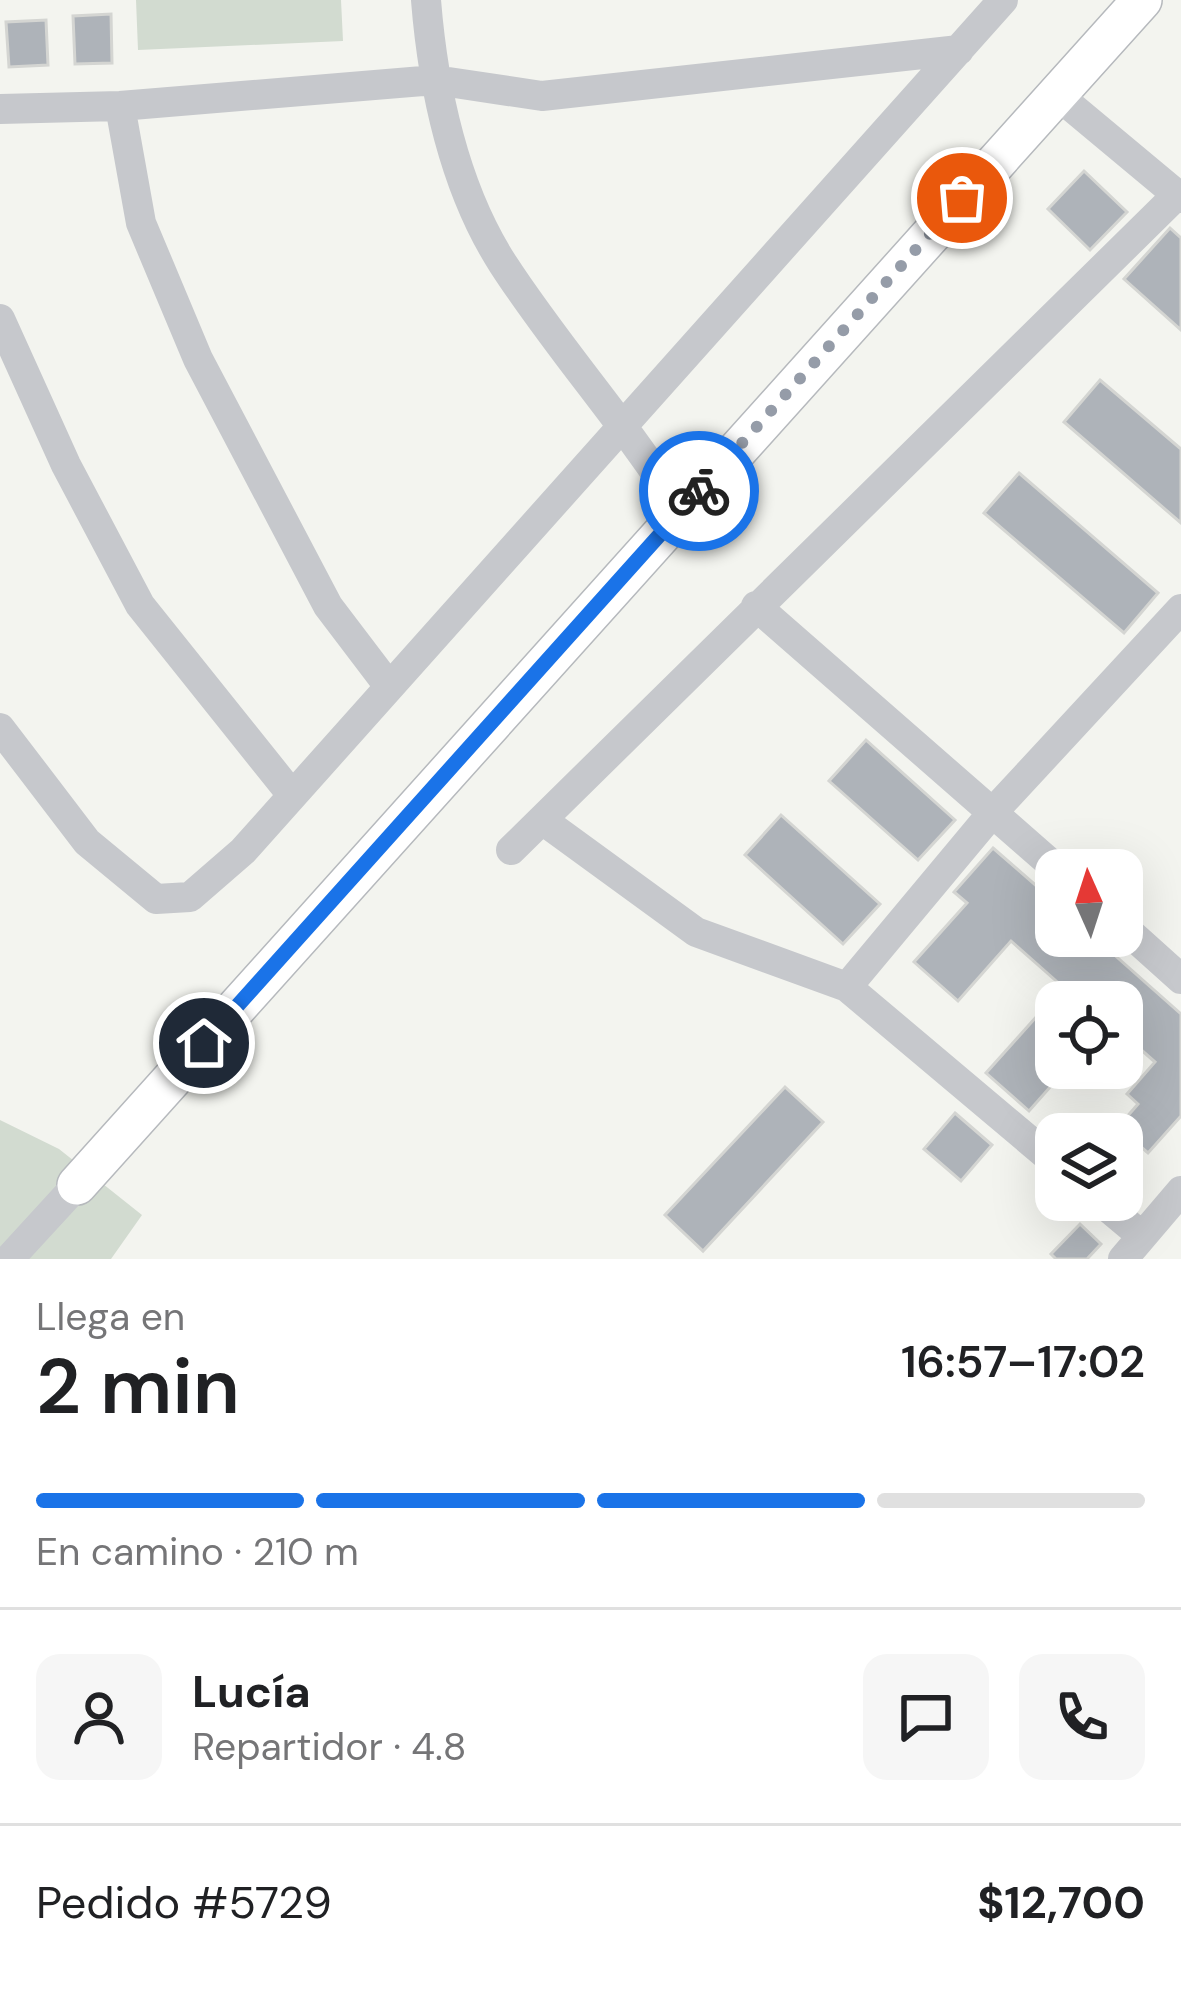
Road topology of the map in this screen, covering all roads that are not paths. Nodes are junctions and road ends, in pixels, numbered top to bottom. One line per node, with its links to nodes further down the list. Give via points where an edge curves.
1 (426, 0): 5 (street)
2 (1004, 0): 4 (street)
3 (1142, 0): 6 (main road)
4 (959, 50): 5 (street, via 542,96); 11 (street)
5 (434, 80): 7 (street); 11 (street, via 459,167 501,261)
6 (1055, 93): 9 (street); 12 (main road)
7 (120, 106): 8 (street); 15 (street, via 141,223 198,359 328,606)
8 (0, 109)
9 (1179, 196): 13 (street)
10 (0, 319): 17 (street, via 140,605)
11 (624, 425): 12 (street); 15 (street)
12 (681, 511): 26 (main road)
13 (756, 606): 18 (street); 19 (street)
14 (1181, 609): 18 (street)
15 (388, 685): 17 (street)
16 (0, 728): 17 (street, via 87,842 156,899 190,897)
17 (292, 794)
18 (994, 812): 20 (street); 24 (street)
19 (545, 822): 21 (street); 24 (street, via 696,932)
20 (1035, 849)
21 (511, 850)
22 (1143, 945): 23 (street)
23 (1181, 979)
24 (848, 987): 25 (street)
25 (1035, 1145)
26 (77, 1185): 30 (street)
27 (1181, 1191): 29 (street)
28 (1113, 1221): 29 (street)
29 (1132, 1248)
30 (9, 1259)

